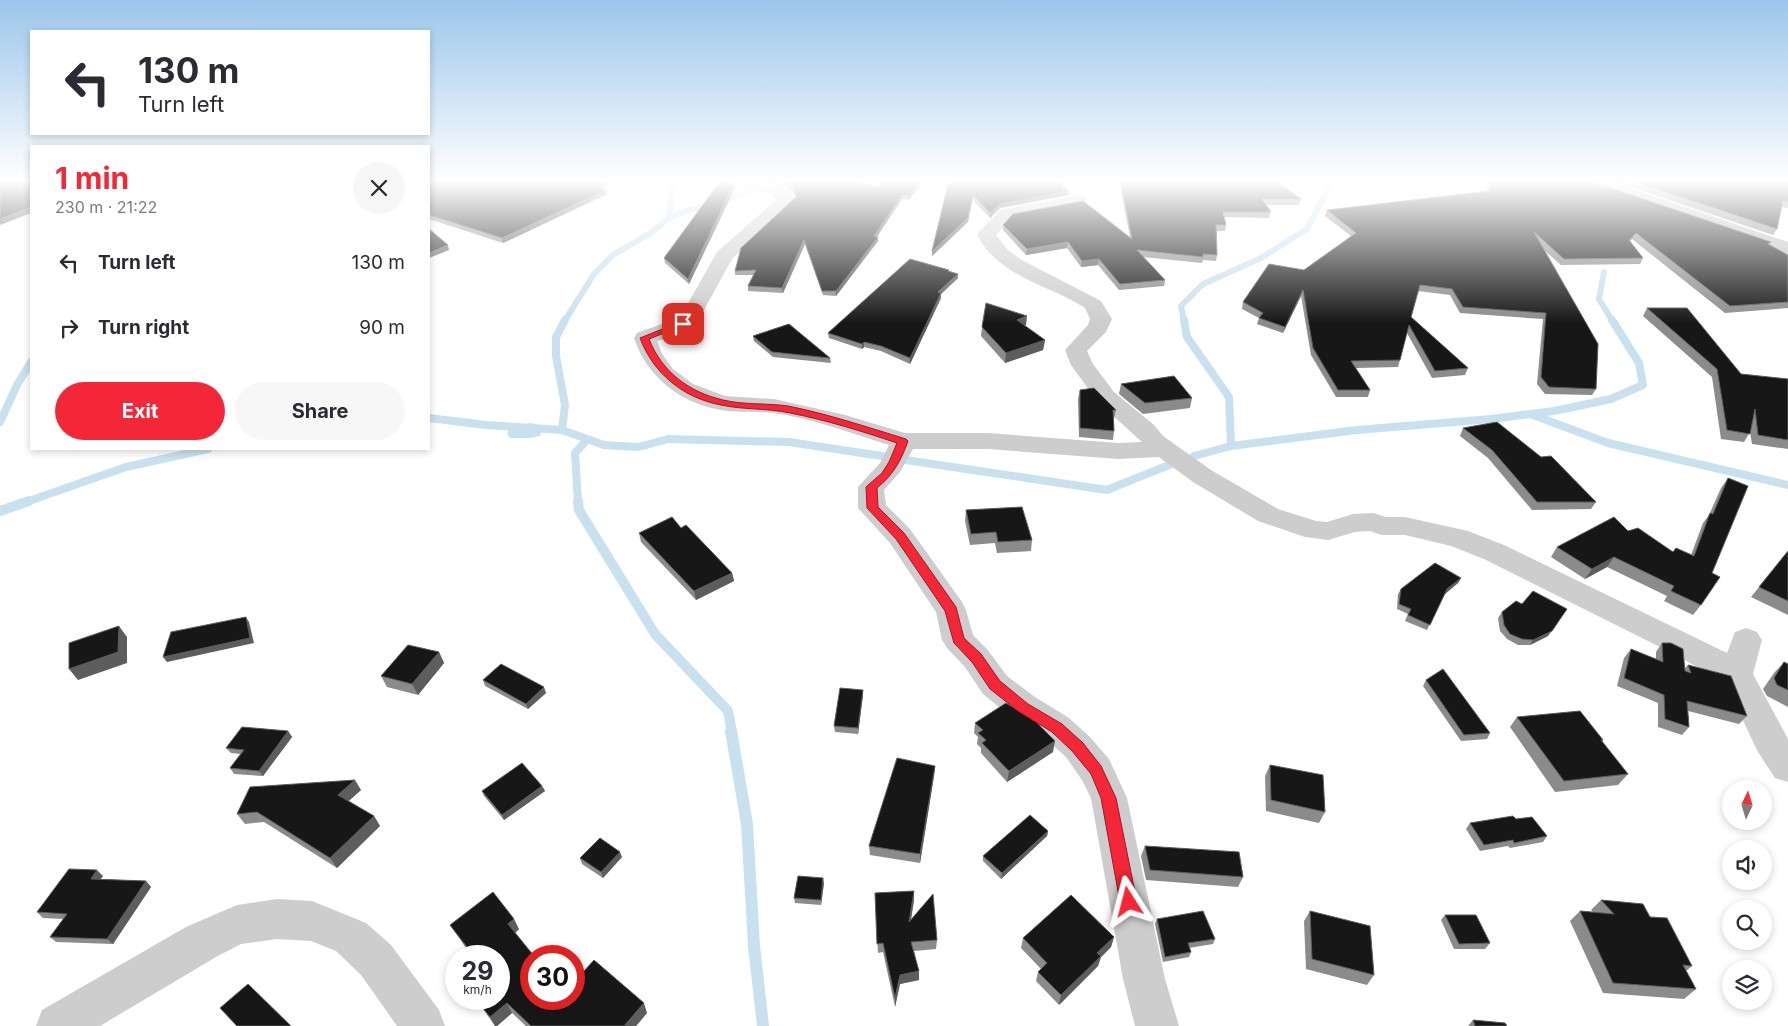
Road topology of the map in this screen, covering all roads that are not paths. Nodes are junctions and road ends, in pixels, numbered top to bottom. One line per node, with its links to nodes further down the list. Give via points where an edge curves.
1 (755, 228): 5 (street, via 724,256 692,315 683,324 644,338 651,355 665,374 685,389 721,402 774,406 836,420)
2 (990, 228): 6 (street, via 986,239 994,249 1094,305 1102,319 1076,350 1078,357 1106,397)
3 (1730, 228): 4 (street)
4 (1788, 248)
5 (903, 441): 6 (street, via 988,441 1118,451); 12 (street, via 885,476 871,487 872,508 900,536 951,610 958,640 995,685 1023,708 1057,728 1096,770 1109,798 1144,979)
6 (1165, 449): 8 (street, via 1245,502 1268,515 1304,528 1328,531 1353,523 1373,522 1382,526 1405,526 1494,552 1687,646)
7 (1746, 640): 8 (street)
8 (1737, 674): 9 (street, via 1770,742)
9 (1788, 767)
10 (58, 1026): 11 (street, via 236,925 277,920 312,921 350,937 376,960)
11 (423, 1026)
12 (1157, 1026)

